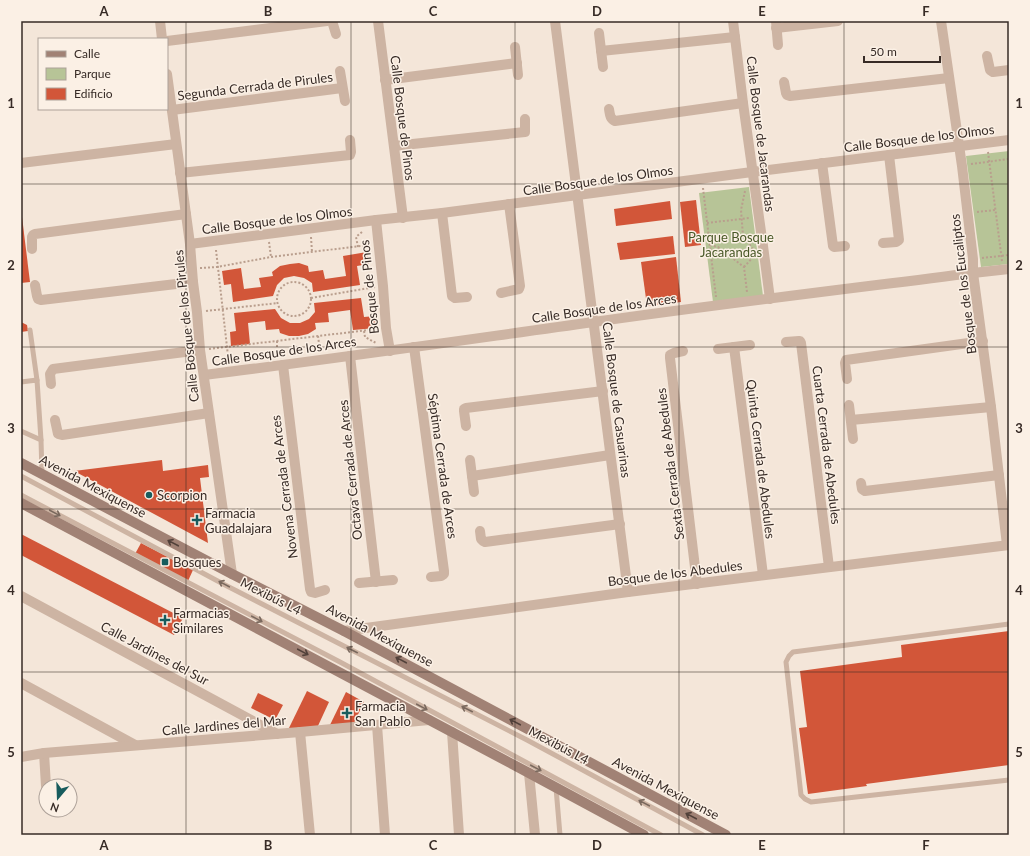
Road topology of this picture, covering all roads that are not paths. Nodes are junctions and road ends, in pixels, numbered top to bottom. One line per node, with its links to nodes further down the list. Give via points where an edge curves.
1 (160, 21): 13 (street)
2 (327, 21): 14 (street)
3 (332, 21): 11 (street)
4 (378, 21): 25 (street, Calle Bosque de Pinos)
5 (555, 21): 44 (street, Calle Bosque de Casuarinas)
6 (733, 21): 12 (street, Calle Bosque de Jacarandas)
7 (838, 21): 9 (street)
8 (941, 21): 24 (street, Bosque de los Eucaliptos)
9 (776, 25): 15 (street)
10 (599, 33): 17 (street)
11 (336, 34)
12 (735, 36): 17 (street); 30 (street, Calle Bosque de Jacarandas)
13 (162, 38)
14 (168, 41)
15 (778, 45)
16 (514, 47): 19 (street)
17 (601, 51): 20 (street)
18 (987, 56): 21 (street, via 991,71)
19 (516, 63): 23 (street); 25 (street)
20 (603, 67)
21 (1009, 70)
22 (340, 71): 28 (street, Segunda Cerrada de Pirules)
23 (518, 75)
24 (949, 78): 27 (street, via 790,96 786,93); 38 (street, Bosque de los Eucaliptos)
25 (385, 80): 37 (street, Calle Bosque de Pinos)
26 (168, 81): 32 (street, Calle Bosque de los Pirules)
27 (784, 82)
28 (342, 88): 29 (street, Segunda Cerrada de Pirules); 32 (street, Segunda Cerrada de Pirules)
29 (345, 101)
30 (743, 103): 31 (street, via 615,121 610,117); 42 (street, Calle Bosque de Jacarandas)
31 (609, 109)
32 (172, 110): 36 (street, Calle Bosque de los Pirules)
33 (525, 119): 37 (street, via 525,132)
34 (350, 140): 43 (street, via 350,155)
35 (1009, 140): 38 (street, Calle Bosque de los Olmos)
36 (176, 144): 40 (street); 43 (street, Calle Bosque de los Pirules)
37 (394, 146): 48 (street, Calle Bosque de Pinos)
38 (959, 146): 39 (street, Calle Bosque de los Olmos); 55 (street, Bosque de los Eucaliptos, via 974,259)
39 (889, 154): 41 (street, Calle Bosque de los Olmos); 50 (street, via 899,240)
40 (21, 163)
41 (822, 163): 42 (street, Calle Bosque de los Olmos); 52 (street, via 833,246)
42 (752, 172): 44 (street, Calle Bosque de los Olmos); 60 (street, Calle Bosque de Jacarandas)
43 (180, 173): 47 (street, Calle Bosque de los Pirules)
44 (578, 195): 45 (street, Calle Bosque de los Olmos); 61 (street, Calle Bosque de Casuarinas)
45 (509, 204): 46 (street, Calle Bosque de los Olmos); 58 (street, via 520,286 519,289)
46 (442, 213): 48 (street, Calle Bosque de los Olmos); 59 (street, via 452,296)
47 (186, 214): 51 (street, Calle Bosque de los Pirules); 53 (street, via 33,234)
48 (403, 218): 49 (street, Calle Bosque de los Olmos)
49 (376, 220): 51 (street, Calle Bosque de los Olmos); 70 (street, Bosque de Pinos)
50 (883, 243)
51 (190, 244): 56 (street, Calle Bosque de los Pirules)
52 (845, 246)
53 (32, 249)
54 (1006, 270): 55 (street, Calle Bosque de los Arces)
55 (973, 273): 60 (street, Calle Bosque de los Arces); 63 (street, Bosque de los Eucaliptos)
56 (193, 282): 57 (street, via 41,300 38,299); 69 (street, Calle Bosque de los Pirules)
57 (36, 285)
58 (501, 293)
59 (467, 297)
60 (770, 299): 61 (street, Calle Bosque de los Arces)
61 (594, 322): 66 (street, Calle Bosque de los Arces); 79 (street, Calle Bosque de Casuarinas)
62 (30, 330): 75 (lane)
63 (982, 341): 76 (street, via 846,360); 81 (street, Bosque de los Eucaliptos)
64 (786, 342): 103 (street, Cuarta Cerrada de Abedules, via 801,342)
65 (750, 345): 67 (street)
66 (414, 347): 70 (street, Calle Bosque de los Arces); 106 (street, Séptima Cerrada de Arces, via 444,571 441,576)
67 (734, 347): 68 (street); 105 (street, Quinta Cerrada de Abedules)
68 (718, 349)
69 (200, 350): 74 (street, Calle Bosque de los Pirules); 78 (street, via 53,369 50,374)
70 (390, 350): 72 (street, Calle Bosque de los Arces)
71 (683, 351): 110 (street, Sexta Cerrada de Abedules, via 674,352 670,358)
72 (350, 356): 73 (street, Calle Bosque de los Arces); 108 (street, Octava Cerrada de Arces)
73 (280, 365): 74 (street, Calle Bosque de los Arces); 111 (street, Novena Cerrada de Arces, via 310,589 311,592)
74 (204, 375): 82 (street, Calle Bosque de los Pirules)
75 (37, 380): 77 (lane); 88 (lane)
76 (847, 380)
77 (21, 382)
78 (51, 384)
79 (603, 391): 85 (street, via 466,408); 89 (street, Calle Bosque de Casuarinas)
80 (849, 405): 84 (street)
81 (991, 407): 84 (street); 95 (street, Bosque de los Eucaliptos)
82 (209, 413): 83 (street, via 62,435 58,434); 104 (street, Calle Bosque de los Pirules)
83 (55, 420)
84 (851, 420): 87 (street)
85 (466, 426)
86 (21, 431): 88 (lane)
87 (853, 439)
88 (41, 440): 92 (lane)
89 (610, 455): 94 (street); 100 (street, Calle Bosque de Casuarinas)
90 (470, 460): 94 (street)
91 (21, 463): 92 (main road, Avenida Mexiquense)
92 (42, 474): 104 (main road, Avenida Mexiquense, one-way to 92)
93 (21, 476): 136 (lane, Mexibús L4, one-way to 93, via 527,740)
94 (472, 476): 97 (street)
95 (999, 476): 96 (street, via 865,491); 102 (street, Bosque de los Eucaliptos)
96 (861, 483)
97 (474, 492)
98 (21, 495): 135 (lane, Mexibús L4, one-way to 135, via 340,662)
99 (21, 503): 117 (main road, one-way to 117)
100 (620, 524): 101 (street, via 485,542 481,540); 112 (street, Calle Bosque de Casuarinas)
101 (480, 531)
102 (1008, 545): 103 (street, Bosque de los Abedules)
103 (830, 567): 105 (street, Bosque de los Abedules)
104 (232, 574): 115 (main road, Avenida Mexiquense)
105 (763, 575): 110 (street, Bosque de los Abedules)
106 (431, 577)
107 (393, 580): 108 (street)
108 (376, 582): 109 (street)
109 (358, 583)
110 (697, 584): 112 (street, Bosque de los Abedules)
111 (325, 590)
112 (628, 592): 115 (street, Bosque de los Abedules)
113 (21, 596): 121 (street, Calle Jardines del Sur)
114 (1009, 624): 127 (lane, via 793,652 786,662 801,795 805,799 811,802)
115 (344, 631): 137 (main road, Avenida Mexiquense, one-way to 115)
116 (21, 684): 122 (street)
117 (429, 720): 118 (street, Calle Jardines del Mar); 120 (main road)
118 (377, 725): 119 (street, Calle Jardines del Mar); 130 (street)
119 (300, 732): 121 (street, Calle Jardines del Mar); 129 (street)
120 (452, 732): 125 (main road); 131 (street)
121 (277, 734): 122 (street, Calle Jardines del Mar)
122 (136, 745): 123 (street, Calle Jardines del Mar)
123 (44, 753): 124 (street, Calle Jardines del Mar); 126 (street)
124 (21, 757)
125 (530, 773): 128 (main road); 132 (street)
126 (46, 778)
127 (1009, 780)
128 (556, 787): 133 (lane); 134 (main road)
129 (310, 835)
130 (385, 835)
131 (459, 835)
132 (535, 835)
133 (560, 835)
134 (644, 835)
135 (661, 835)
136 (703, 835)
137 (726, 835)

